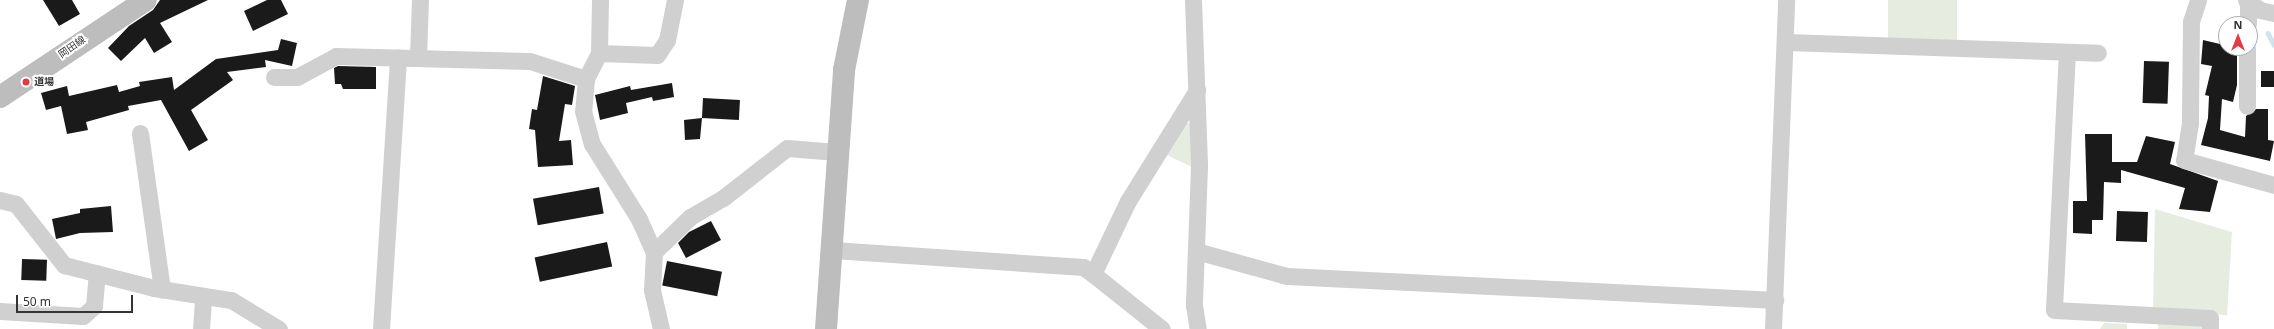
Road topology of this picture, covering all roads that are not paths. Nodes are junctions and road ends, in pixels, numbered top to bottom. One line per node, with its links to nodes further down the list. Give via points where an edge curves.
1 (146, 0): 22 (street, 岡田線)
2 (420, 0): 17 (street)
3 (600, 0): 14 (street)
4 (675, 0): 14 (street, via 667,40 657,54)
5 (858, 0): 25 (street, via 844,70)
6 (1193, 0): 21 (street)
7 (1786, 0): 12 (street)
8 (2198, 0): 26 (street, via 2191,22 2190,124 2184,160)
9 (2250, 1): 10 (street); 11 (street)
10 (2274, 13)
11 (2249, 16)
12 (1787, 42): 13 (street); 35 (street)
13 (2067, 52): 15 (street); 45 (street, via 2054,310 2210,318)
14 (599, 53): 20 (street)
15 (2098, 53)
16 (2248, 56): 23 (street)
17 (418, 57): 18 (street); 20 (street, via 530,61)
18 (398, 58): 19 (street, via 336,56 297,77); 39 (street)
19 (274, 77)
20 (586, 80): 30 (street, via 583,111 592,144 639,219)
21 (1197, 90): 29 (street); 32 (street, via 1128,201)
22 (0, 97)
23 (2247, 106)
24 (140, 133): 33 (street)
25 (837, 152): 28 (street); 30 (street, via 787,148 723,198 690,217)
26 (2274, 185)
27 (0, 200): 31 (street, via 16,204 64,265)
28 (833, 250): 32 (street, via 1083,267); 41 (street)
29 (1196, 251): 35 (street, via 1287,276); 43 (street, via 1194,305)
30 (654, 252): 40 (street, via 652,290)
31 (97, 273): 33 (street); 36 (street, via 94,306 83,316)
32 (1093, 274): 42 (street)
33 (162, 289): 34 (street)
34 (203, 297): 37 (street); 38 (street, via 231,300)
35 (1775, 300): 44 (street)
36 (0, 311)
37 (201, 329)
38 (279, 329)
39 (381, 329)
40 (661, 329)
41 (826, 329)
42 (1162, 329)
43 (1198, 329)
44 (1773, 329)
45 (2210, 329)

